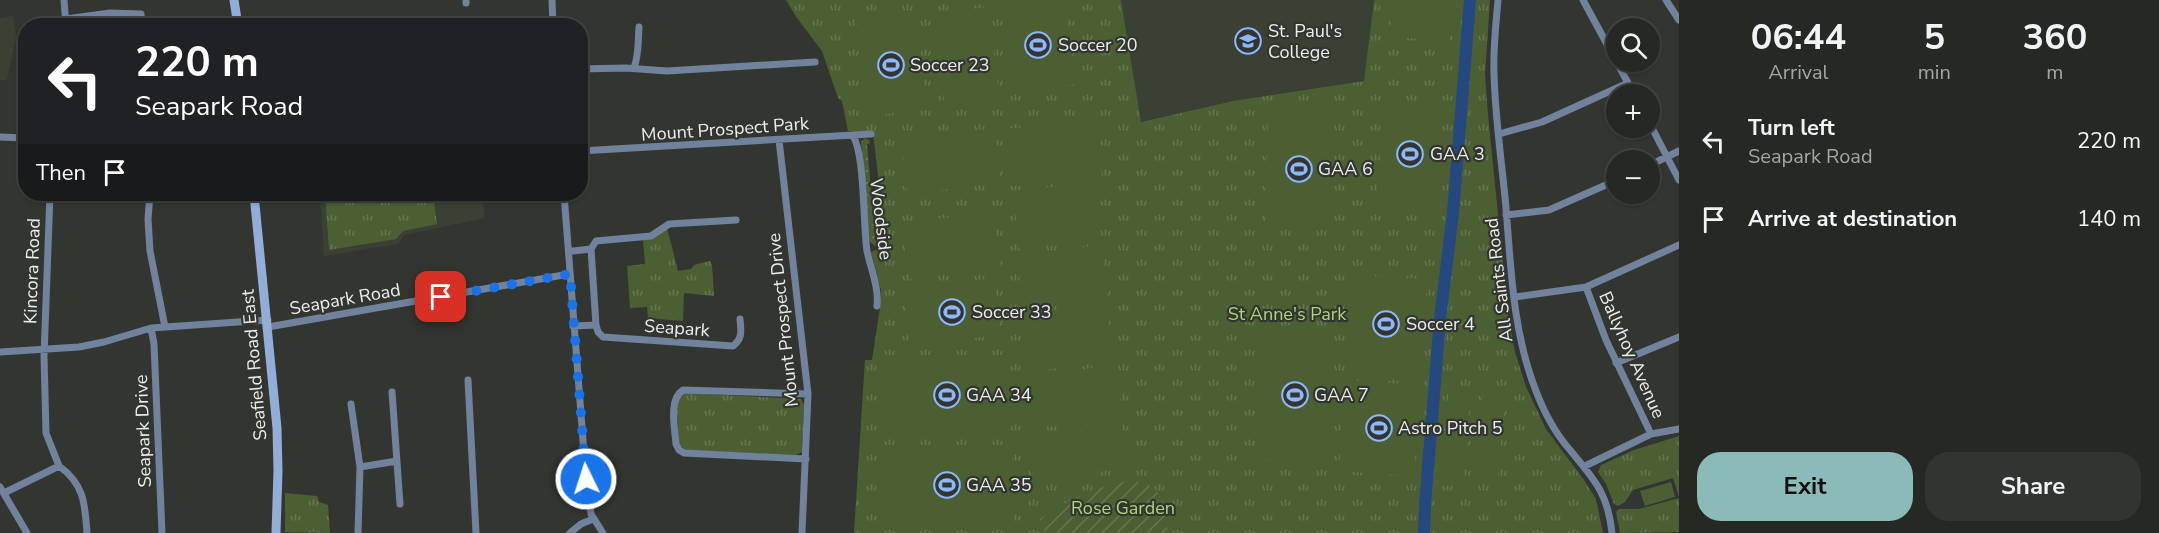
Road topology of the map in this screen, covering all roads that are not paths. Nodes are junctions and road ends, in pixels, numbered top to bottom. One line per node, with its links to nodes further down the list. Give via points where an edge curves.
1 (64, 0): 7 (street)
2 (234, 0): 10 (street)
3 (552, 0): 11 (street)
4 (1498, 0): 19 (street, All Saints Road, via 1494,72)
5 (1583, 0): 17 (street)
6 (1666, 0): 12 (street)
7 (66, 18)
8 (86, 18): 9 (street, via 110,13 141,14)
9 (141, 18)
10 (237, 18)
11 (553, 18)
12 (1679, 20)
13 (639, 27): 15 (street)
14 (815, 62): 15 (street, via 667,71)
15 (634, 68): 16 (street)
16 (588, 69)
17 (1628, 83): 19 (street, via 1542,122)
18 (871, 134): 20 (street, Mount Prospect Park)
19 (1499, 134): 35 (street, All Saints Road)
20 (853, 136): 24 (street, Mount Prospect Park); 43 (street, Woodside, via 859,155 867,249)
21 (0, 137): 22 (street)
22 (18, 138)
23 (1657, 138): 27 (street)
24 (779, 140): 25 (street, Mount Prospect Park); 56 (street, Mount Prospect Drive)
25 (588, 151)
26 (1679, 151): 27 (street)
27 (1667, 156): 28 (street); 29 (street)
28 (1660, 160)
29 (1679, 180)
30 (1606, 185): 35 (street, via 1550,210)
31 (50, 201): 51 (street, Kincora Road)
32 (149, 201): 48 (street, via 150,251)
33 (255, 201): 45 (street, Seafield Road East)
34 (565, 201): 40 (street)
35 (1506, 215): 42 (street, All Saints Road)
36 (736, 220): 38 (street, via 669,224 651,236 596,241)
37 (1679, 245): 41 (street)
38 (591, 249): 39 (street); 46 (street)
39 (573, 251)
40 (570, 274): 45 (street, Seapark Road); 47 (street)
41 (1586, 287): 42 (street); 53 (street, Ballyhoy Avenue)
42 (1515, 297): 63 (street, All Saints Road, via 1520,337 1535,390 1558,434)
43 (877, 306)
44 (740, 319): 46 (street, Seapark, via 742,335 733,346 603,337)
45 (268, 324): 48 (street, Seapark Road); 71 (street, Seafield Road East, via 277,428)
46 (596, 325): 47 (street)
47 (573, 326): 67 (street)
48 (165, 327): 49 (street, Seapark Road)
49 (151, 328): 51 (street, Seapark Road, via 104,342); 70 (street, Seapark Drive)
50 (1679, 337): 53 (street)
51 (44, 350): 52 (street, Seapark Road); 62 (street, Kincora Road, via 46,433)
52 (0, 352)
53 (1616, 363): 59 (street, Ballyhoy Avenue)
54 (468, 380): 73 (street)
55 (392, 392): 61 (street)
56 (808, 394): 60 (street, Mount Prospect Drive); 60 (street, via 683,390 674,401 676,444 684,453)
57 (351, 404): 64 (street)
58 (1679, 429): 59 (street)
59 (1651, 434): 63 (street)
60 (806, 459): 76 (street, Mount Prospect Drive)
61 (398, 461): 64 (street); 66 (street)
62 (58, 466): 65 (street); 69 (street, via 80,488)
63 (1585, 466): 77 (street, All Saints Road, via 1604,496)
64 (360, 467): 72 (street)
65 (2, 490): 68 (street)
66 (400, 504)
67 (593, 519): 74 (street); 75 (street)
68 (27, 533)
69 (87, 533)
70 (162, 533)
71 (276, 533)
72 (358, 533)
73 (476, 533)
74 (570, 533)
75 (603, 533)
76 (802, 533)
77 (1612, 533)

